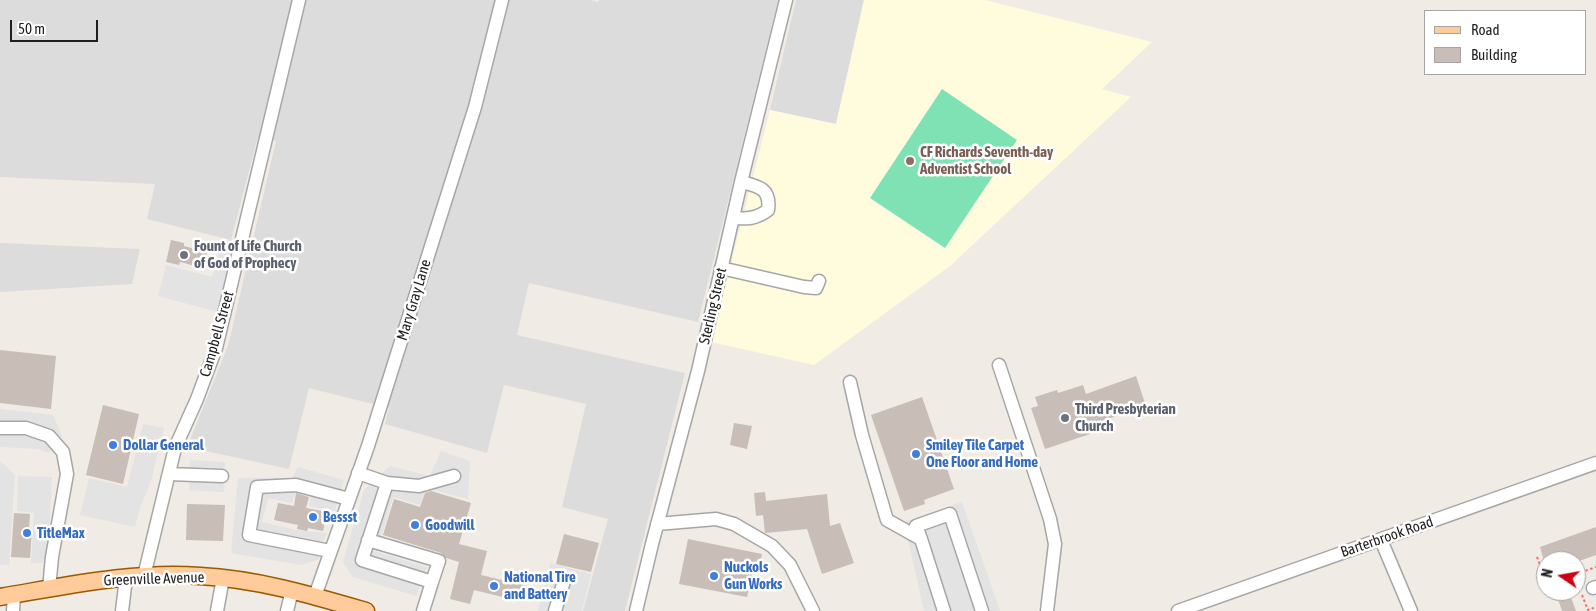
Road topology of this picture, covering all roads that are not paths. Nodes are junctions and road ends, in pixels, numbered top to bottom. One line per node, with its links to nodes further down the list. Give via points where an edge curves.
1 (299, 0): 12 (street, Campbell Street, via 216,348 175,448)
2 (502, 0): 13 (street, Mary Gray Lane, via 475,107)
3 (786, 0): 4 (street, Sterling Street)
4 (741, 182): 5 (street, Sterling Street); 5 (street, via 758,186 766,193 768,210 751,220)
5 (733, 218): 6 (street, Sterling Street)
6 (721, 268): 7 (street, via 804,287 816,288); 18 (street, Sterling Street, via 698,371)
7 (819, 281)
8 (999, 365): 42 (street, via 1050,519 1055,544)
9 (850, 382): 19 (street, via 887,520)
10 (0, 428): 28 (street, via 26,428 49,436 63,452 67,474)
11 (1596, 463): 21 (street, Barterbrook Road)
12 (168, 474): 14 (street); 23 (street, Campbell Street)
13 (358, 474): 16 (street); 17 (street, Mary Gray Lane)
14 (222, 476)
15 (454, 476): 16 (street, via 419,486)
16 (387, 483): 20 (street)
17 (349, 499): 22 (street, Mary Gray Lane); 22 (street, via 296,485 257,487 249,535)
18 (657, 524): 38 (street, Sterling Street); 39 (street, via 716,519 734,524 772,546 790,565)
19 (921, 539): 40 (street); 41 (street, via 916,526 950,514)
20 (368, 540): 27 (street, via 362,560); 27 (street, via 439,560)
21 (1381, 540): 43 (street, Barterbrook Road); 44 (street)
22 (330, 551): 30 (street, Mary Gray Lane)
23 (144, 576): 24 (main road, Greenville Avenue); 25 (main road, Greenville Avenue)
24 (126, 578): 28 (main road, Greenville Avenue); 32 (street)
25 (223, 578): 29 (main road, Greenville Avenue); 33 (street)
26 (564, 581): 37 (street)
27 (432, 582): 36 (street)
28 (49, 589): 31 (main road, Greenville Avenue)
29 (292, 590): 30 (main road, Greenville Avenue); 34 (street)
30 (315, 596): 35 (main road, Greenville Avenue)
31 (9, 601)
32 (122, 611)
33 (217, 611)
34 (287, 611)
35 (366, 611)
36 (423, 611)
37 (555, 611)
38 (636, 611)
39 (813, 611)
40 (944, 611)
41 (982, 611)
42 (1047, 611)
43 (1178, 611)
44 (1411, 611)

